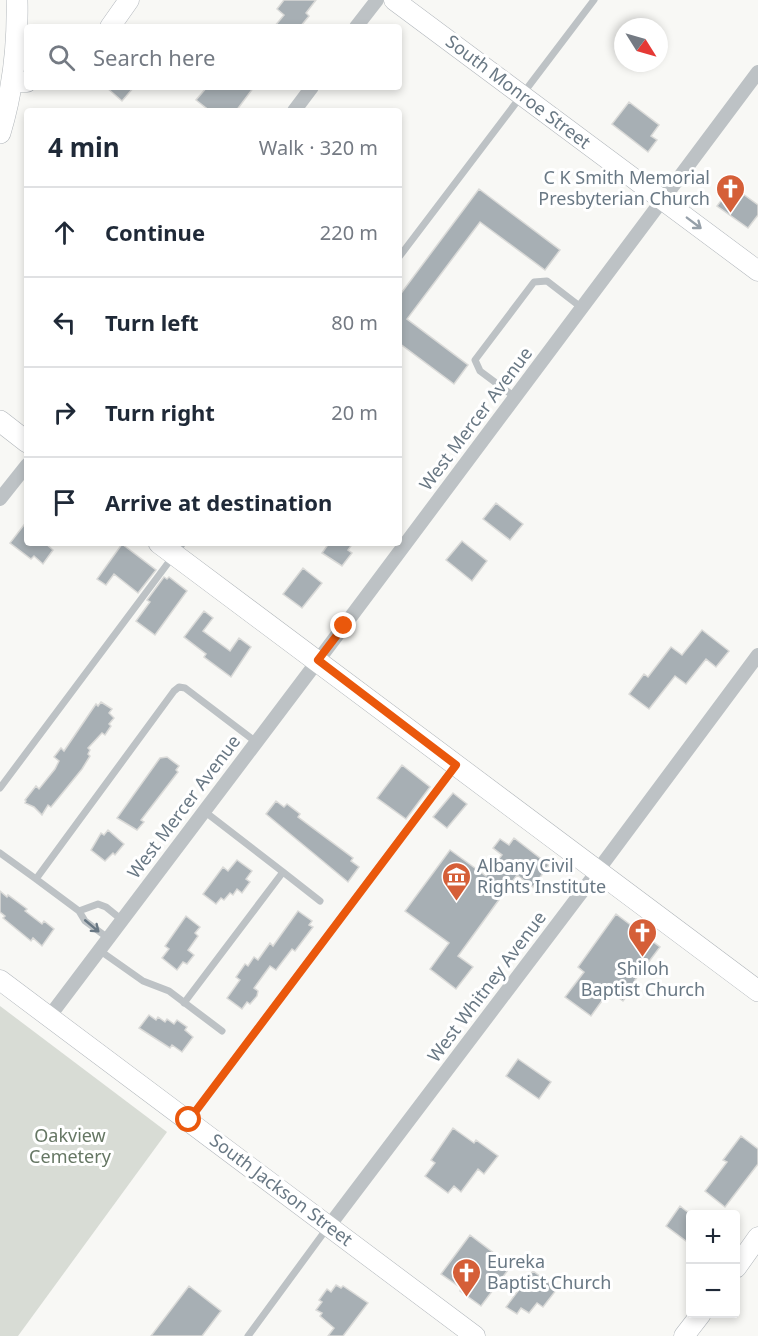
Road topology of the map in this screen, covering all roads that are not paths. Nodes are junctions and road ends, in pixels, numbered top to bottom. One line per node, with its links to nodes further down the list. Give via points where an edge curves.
1 (17, 0): 9 (main road)
2 (129, 0): 6 (street)
3 (378, 0): 7 (street)
4 (394, 0): 11 (street, South Monroe Street)
5 (594, 0): 11 (lane)
6 (112, 24)
7 (359, 24)
8 (758, 72): 14 (street, West Mercer Avenue)
9 (19, 82): 13 (main road)
10 (310, 90): 12 (street)
11 (521, 95): 14 (street, South Monroe Street); 15 (lane)
12 (296, 108)
13 (0, 133)
14 (662, 199): 16 (street, South Monroe Street, one-way to 16); 17 (street, West Mercer Avenue)
15 (402, 253)
16 (758, 271)
17 (582, 308): 18 (street, West Mercer Avenue); 18 (lane, via 547,281 534,282 475,360 480,371)
18 (515, 398): 25 (street, West Mercer Avenue)
19 (0, 422): 20 (main road)
20 (24, 440)
21 (24, 469): 22 (street)
22 (0, 499)
23 (172, 547): 25 (main road); 28 (lane)
24 (758, 655): 31 (street, West Whitney Avenue)
25 (318, 660): 26 (street, West Mercer Avenue); 27 (main road)
26 (256, 742): 29 (street, West Mercer Avenue); 33 (lane, via 179,687)
27 (456, 765): 31 (main road); 43 (lane)
28 (0, 788)
29 (204, 811): 32 (lane); 36 (street, West Mercer Avenue)
30 (0, 853): 33 (lane)
31 (597, 870): 39 (main road); 44 (street, West Whitney Avenue)
32 (283, 872): 34 (lane); 40 (lane)
33 (36, 879): 35 (lane)
34 (320, 901)
35 (79, 911): 36 (lane, via 98,904); 37 (lane, one-way to 37)
36 (122, 920): 37 (street, West Mercer Avenue)
37 (104, 944): 40 (lane, via 143,981); 41 (street, West Mercer Avenue)
38 (0, 980): 41 (street, South Jackson Street)
39 (758, 992)
40 (184, 1003): 42 (lane)
41 (49, 1017): 43 (street, South Jackson Street)
42 (222, 1031)
43 (189, 1120): 44 (street, South Jackson Street)
44 (329, 1226): 48 (lane); 49 (street, South Jackson Street)
45 (758, 1237): 46 (street)
46 (738, 1264)
47 (698, 1318): 50 (street)
48 (248, 1336)
49 (475, 1336)
50 (684, 1336)

